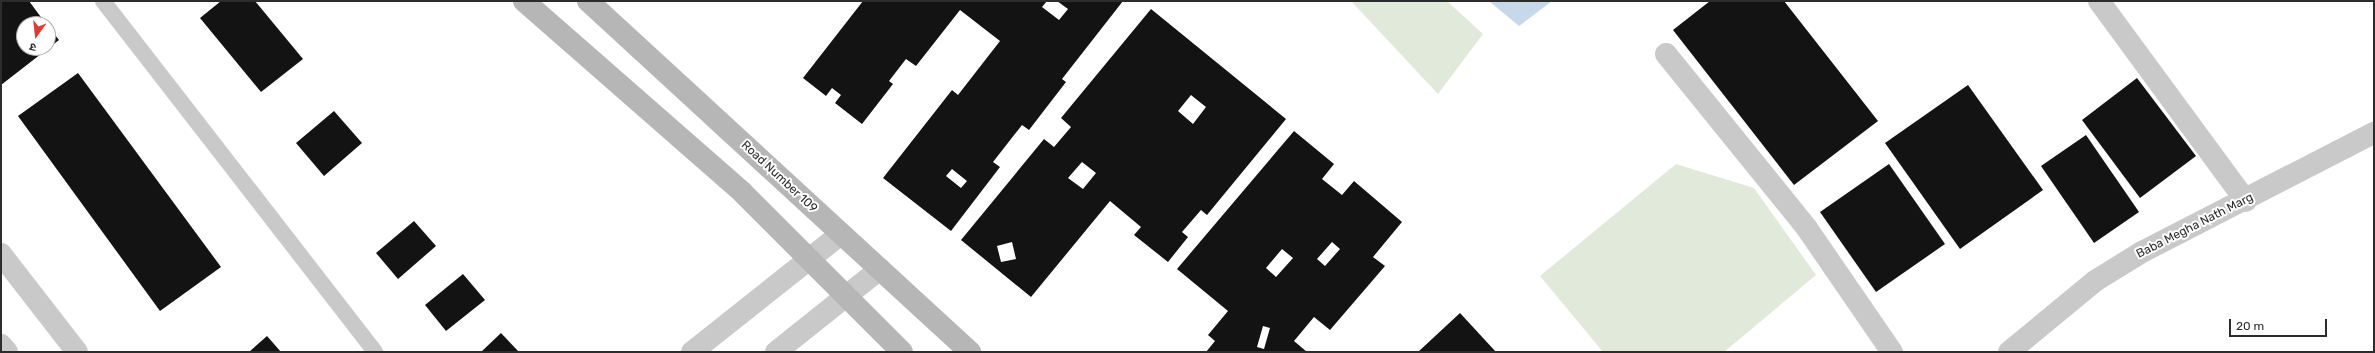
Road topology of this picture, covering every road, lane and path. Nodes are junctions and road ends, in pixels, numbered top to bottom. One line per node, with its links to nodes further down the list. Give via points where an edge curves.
1 (103, 1): 16 (lane)
2 (524, 1): 10 (street, via 742,192)
3 (588, 1): 8 (street, Road Number 109)
4 (2099, 1): 7 (street)
5 (1666, 54): 21 (street, via 1806,227)
6 (2374, 133): 7 (street, Baba Megha Nath Marg)
7 (2246, 201): 22 (street, Baba Megha Nath Marg, via 2142,252 2096,281)
8 (842, 234): 10 (street); 11 (street, Road Number 109)
9 (1, 254): 15 (street)
10 (809, 260): 12 (street); 17 (street)
11 (880, 269): 12 (street); 20 (street, Road Number 109)
12 (846, 296): 18 (street); 19 (street)
13 (1, 345): 14 (street)
14 (6, 352)
15 (77, 352)
16 (375, 352)
17 (692, 352)
18 (776, 352)
19 (902, 352)
20 (970, 352)
21 (1892, 352)
22 (2009, 352)

